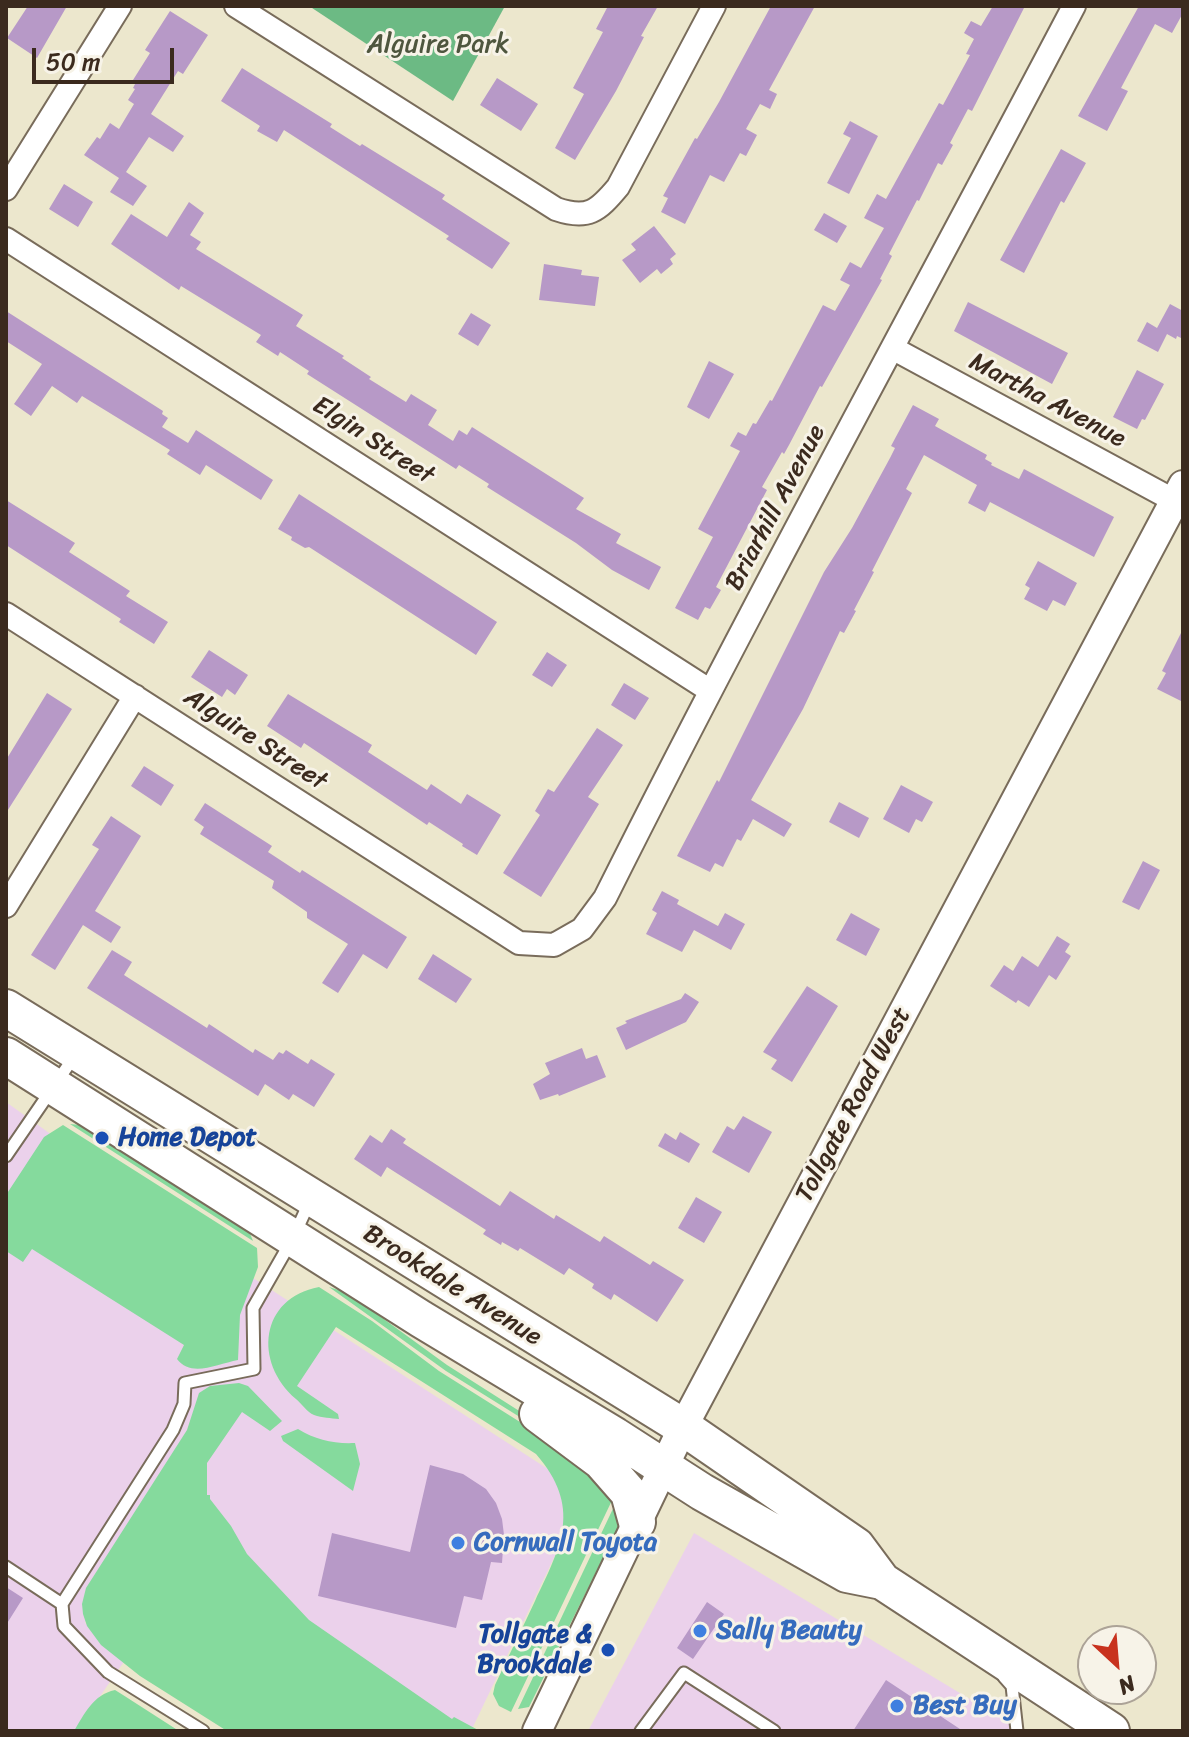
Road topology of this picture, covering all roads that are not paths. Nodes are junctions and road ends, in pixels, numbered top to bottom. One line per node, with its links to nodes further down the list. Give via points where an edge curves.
1 (120, 6): 5 (street)
2 (236, 6): 3 (street, via 556,209 583,214 601,208 618,187)
3 (714, 6)
4 (1074, 6): 7 (street, Briarhill Avenue)
5 (6, 189)
6 (6, 239): 10 (street, Elgin Street)
7 (894, 349): 8 (street, Martha Avenue); 10 (street, Briarhill Avenue)
8 (1179, 493): 22 (street, Tollgate Road West)
9 (6, 614): 11 (street, Alguire Street)
10 (709, 690): 13 (street, Briarhill Avenue, via 605,898 582,929 554,945 519,943)
11 (135, 696): 12 (street); 13 (street, Alguire Street)
12 (6, 906)
13 (473, 914)
14 (6, 1008): 15 (main road, Brookdale Avenue)
15 (77, 1052): 17 (lane); 19 (main road, Brookdale Avenue)
16 (6, 1056): 17 (main road, Brookdale Avenue)
17 (53, 1086): 18 (lane); 20 (main road, Brookdale Avenue)
18 (6, 1156)
19 (311, 1199): 20 (lane); 22 (main road, Brookdale Avenue)
20 (293, 1238): 21 (main road, Brookdale Avenue); 27 (lane, via 253,1308 254,1369 185,1383 184,1404 173,1430)
21 (421, 1319): 23 (main road, Brookdale Avenue); 24 (main road, via 448,1359 549,1421 601,1461 629,1493)
22 (683, 1427): 23 (street, Tollgate Road West); 26 (main road, Brookdale Avenue, via 856,1546)
23 (664, 1466): 24 (street, Tollgate Road West); 26 (main road, Brookdale Avenue, via 847,1574)
24 (637, 1522): 30 (street, Tollgate Road West)
25 (6, 1567): 27 (lane)
26 (882, 1581): 28 (main road, Brookdale Avenue)
27 (62, 1604): 29 (lane, via 64,1626 108,1672)
28 (976, 1642): 33 (lane, via 1012,1686); 34 (main road, Brookdale Avenue)
29 (203, 1731)
30 (537, 1731)
31 (641, 1731): 32 (lane, via 684,1673)
32 (774, 1731)
33 (1017, 1731)
34 (1111, 1731)

